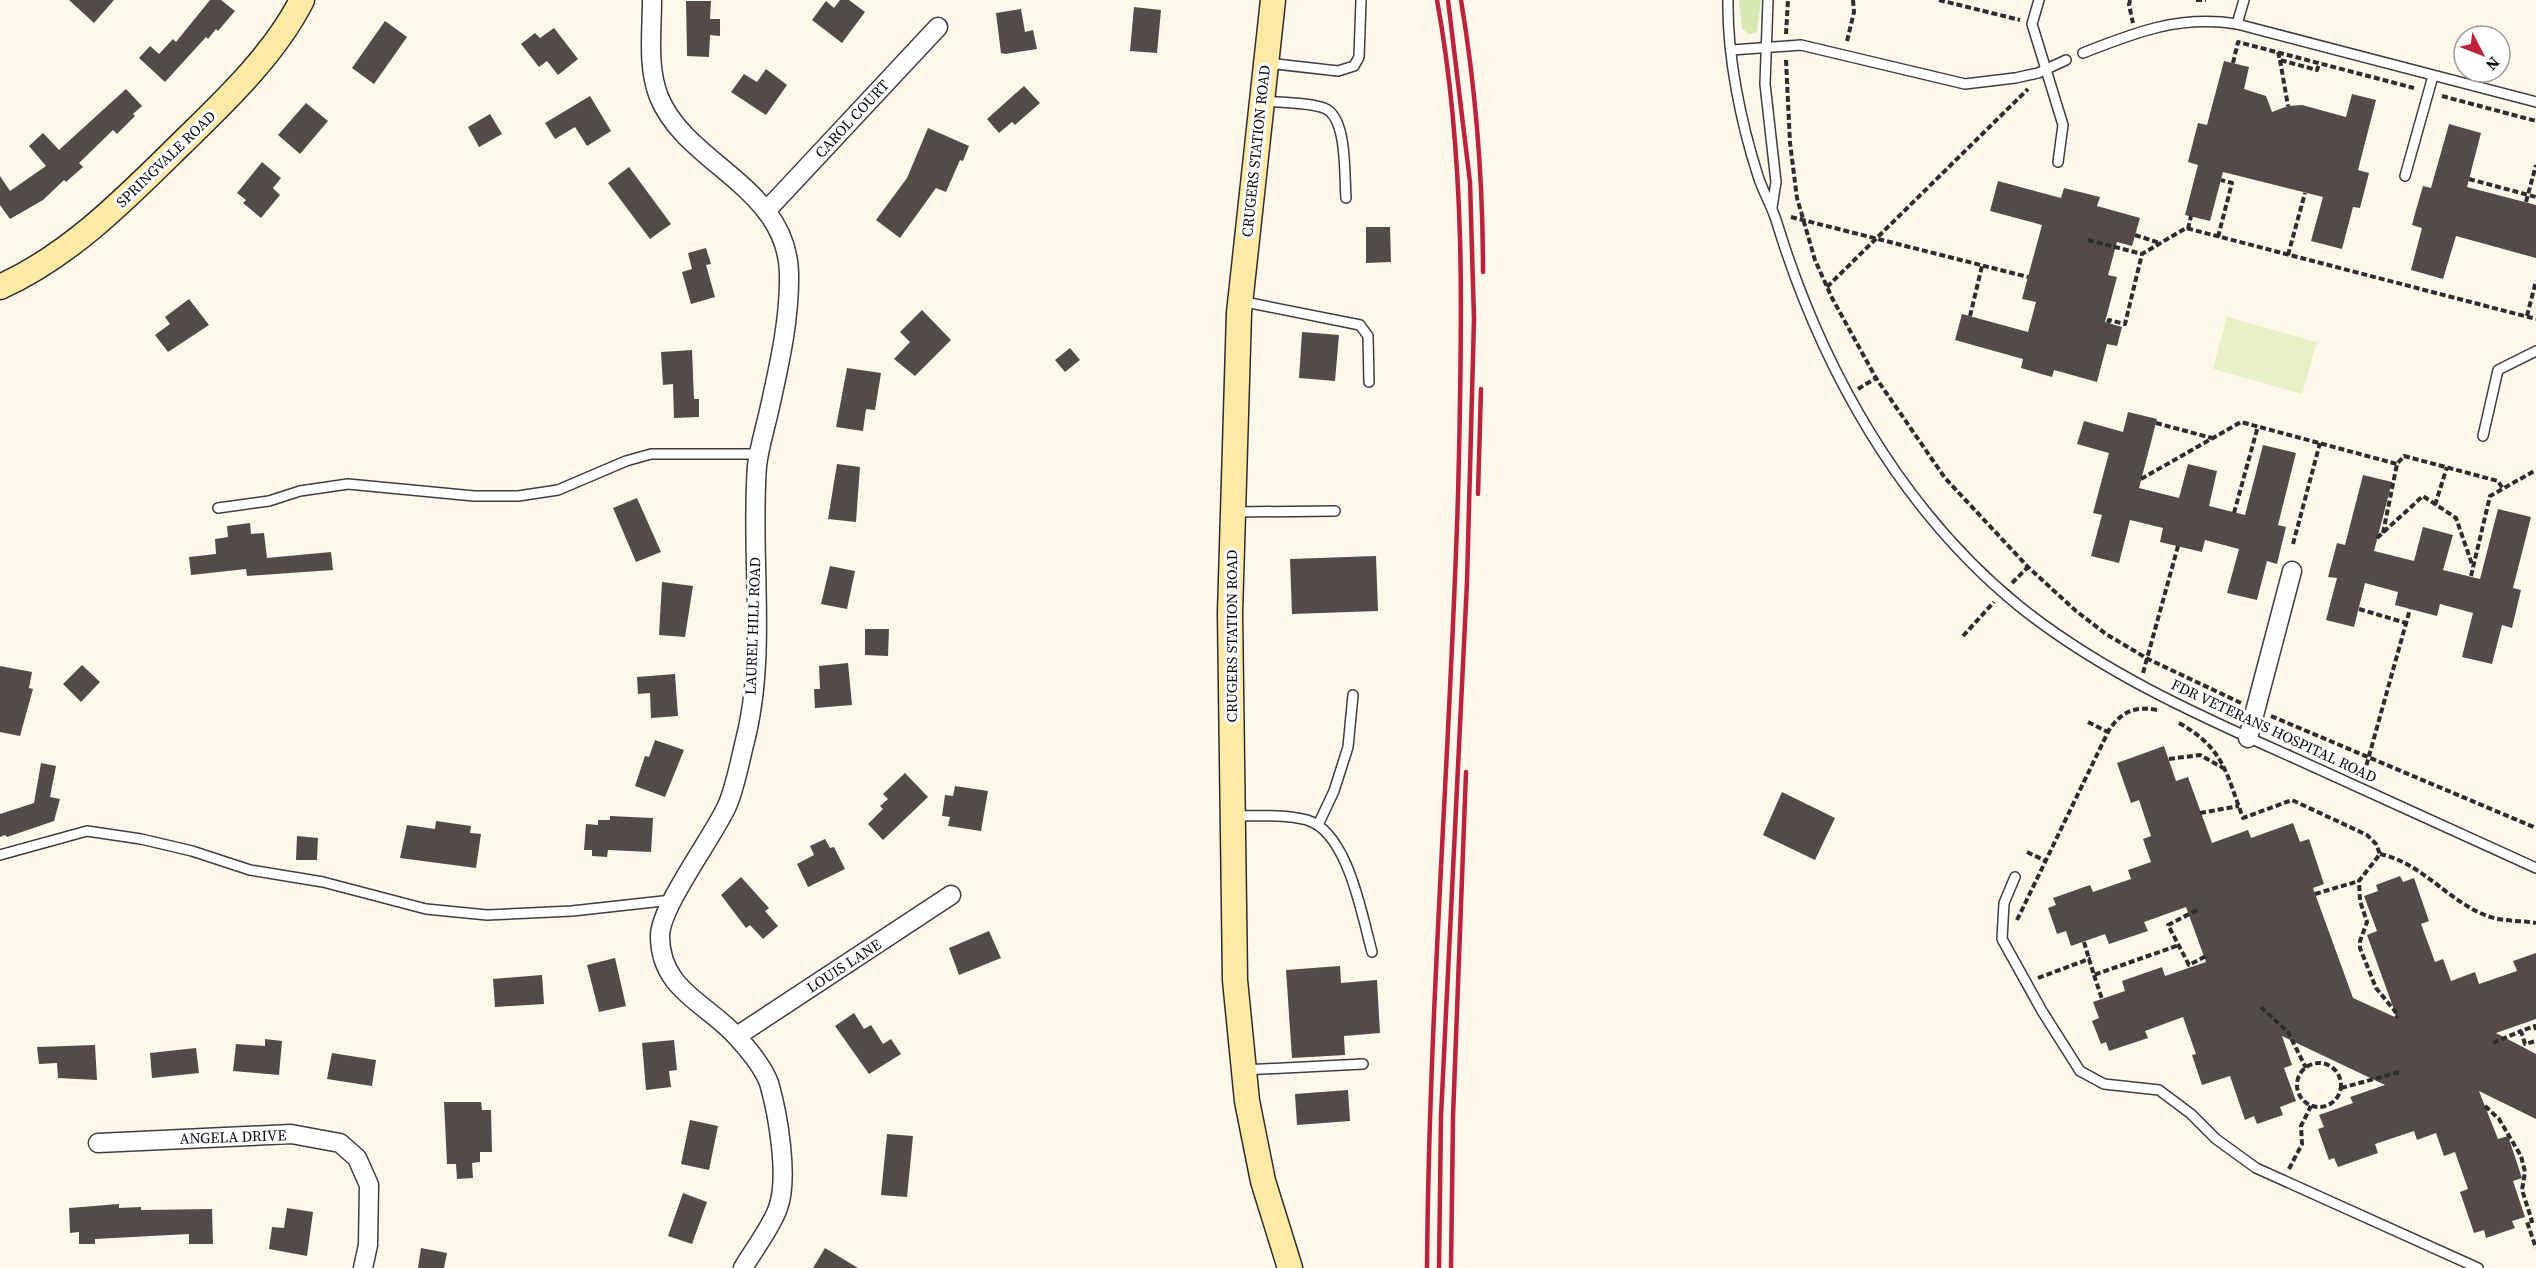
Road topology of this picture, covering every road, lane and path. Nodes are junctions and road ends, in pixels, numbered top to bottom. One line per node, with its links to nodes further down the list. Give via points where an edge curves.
1 (302, 0): 66 (street, SPRINGVALE ROAD, via 291,22 228,98 110,213 23,277)
2 (652, 0): 51 (street, LAUREL HILL ROAD, via 651,69 660,98 673,122)
3 (1273, 0): 28 (street, CRUGERS STATION ROAD)
4 (1360, 0): 28 (lane, via 1359,57 1350,69)
5 (1728, 0): 22 (lane, FDR VETERANS HOSPITAL ROAD)
6 (1768, 0): 21 (lane, FDR VETERANS HOSPITAL ROAD)
7 (1788, 0): 19 (path)
8 (1853, 0): 20 (path)
9 (1939, 0): 16 (path)
10 (2039, 0): 31 (lane, via 2032,24)
11 (2130, 0): 15 (path)
12 (2196, 0): 13 (path)
13 (2206, 0)
14 (2244, 0): 17 (lane)
15 (2129, 5)
16 (2024, 21)
17 (2237, 24): 23 (lane, via 2206,19 2163,26 2135,32); 32 (lane)
18 (938, 27): 51 (street, CAROL COURT)
19 (1786, 34)
20 (1847, 41)
21 (1765, 48): 22 (lane); 31 (lane, via 1801,45 1830,50 1853,59 1965,84 1984,84); 50 (lane, FDR VETERANS HOSPITAL ROAD, via 1764,84 1776,182)
22 (1732, 50): 50 (lane, FDR VETERANS HOSPITAL ROAD, via 1758,178)
23 (2083, 53)
24 (2278, 53): 27 (path); 29 (path, via 2238,42); 30 (path)
25 (1786, 60): 54 (path, via 1790,143)
26 (2066, 60): 31 (lane)
27 (2280, 60): 30 (path, via 2317,70); 38 (path)
28 (1265, 63): 36 (street, CRUGERS STATION ROAD)
29 (2233, 63)
30 (2319, 64): 33 (path)
31 (2047, 69): 40 (lane, via 2062,125)
32 (2433, 76): 37 (lane); 42 (lane)
33 (2414, 88)
34 (2028, 89): 58 (path)
35 (2442, 96): 39 (path)
36 (1261, 101): 48 (lane, via 1321,107 1335,116 1340,127); 68 (street, CRUGERS STATION ROAD)
37 (2536, 102)
38 (2288, 106)
39 (2536, 121)
40 (2058, 162)
41 (2536, 165): 46 (path)
42 (2405, 176)
43 (2469, 179): 46 (path)
44 (2221, 180): 57 (path, via 2232,183)
45 (2305, 193): 62 (path)
46 (2528, 195): 47 (path); 49 (path)
47 (2536, 197)
48 (1346, 198)
49 (2526, 202)
50 (1773, 207): 116 (lane, FDR VETERANS HOSPITAL ROAD, via 1795,281 1847,396 1914,496 1962,553 2017,604 2062,638 2186,710)
51 (766, 211): 82 (street, LAUREL HILL ROAD, via 779,230 789,270 783,352)
52 (2191, 216): 55 (path)
53 (1791, 217): 54 (path)
54 (1803, 220): 58 (path); 67 (path)
55 (2188, 229): 57 (path); 60 (path)
56 (2135, 235): 60 (path)
57 (2218, 237): 62 (path)
58 (1877, 239): 63 (path); 67 (path)
59 (2088, 240): 61 (path)
60 (2160, 243): 61 (path)
61 (2142, 254): 72 (path, via 2125,324 2109,320)
62 (2289, 255): 70 (path)
63 (1982, 266): 64 (path); 69 (path)
64 (2028, 277)
65 (2536, 282): 70 (path)
66 (0, 287)
67 (1827, 287): 74 (path)
68 (1240, 301): 75 (lane, via 1360,325 1368,336); 91 (street, CRUGERS STATION ROAD)
69 (1970, 316)
70 (2527, 316): 71 (path)
71 (2536, 319)
72 (2108, 323)
73 (2536, 351): 79 (lane, via 2498,370)
74 (1876, 378): 76 (path); 97 (path, via 1945,478)
75 (1369, 382)
76 (1864, 385)
77 (2156, 423): 80 (path)
78 (2258, 426): 80 (path, via 2241,422); 81 (path); 92 (path)
79 (2483, 436)
80 (2213, 438): 86 (path)
81 (2320, 443): 83 (path); 95 (path)
82 (759, 454): 89 (lane, via 651,454 558,490 518,496 474,496 348,484); 135 (street, LAUREL HILL ROAD, via 754,673 746,741 728,803)
83 (2397, 464): 84 (path, via 2404,456); 93 (path)
84 (2447, 467): 87 (path, via 2498,481); 88 (path)
85 (2536, 470): 87 (path)
86 (2141, 479)
87 (2503, 489): 98 (path, via 2490,496)
88 (2435, 505): 93 (path, via 2423,496); 98 (path, via 2457,518)
89 (218, 508)
90 (1335, 511): 91 (lane)
91 (1232, 512): 123 (street, CRUGERS STATION ROAD)
92 (2234, 513)
93 (2383, 533): 94 (path)
94 (2377, 538)
95 (2293, 544)
96 (2178, 546): 107 (path)
97 (2028, 567): 101 (path); 107 (path, via 2106,634)
98 (2473, 567): 100 (path)
99 (2292, 571): 116 (street)
100 (2471, 576)
101 (2012, 583)
102 (1997, 599): 106 (path)
103 (2359, 609): 105 (path)
104 (2410, 609): 105 (path)
105 (2406, 623): 117 (path)
106 (1963, 636)
107 (2148, 659): 108 (path); 110 (path)
108 (2142, 675)
109 (1353, 695): 124 (lane, via 1348,747)
110 (2250, 707)
111 (2263, 713): 117 (path)
112 (2166, 715): 115 (path, via 2149,709 2131,710 2119,716)
113 (2175, 720): 119 (path, via 2202,735)
114 (2088, 722): 115 (path)
115 (2108, 732): 129 (path)
116 (2248, 738): 130 (lane, FDR VETERANS HOSPITAL ROAD)
117 (2370, 757): 120 (path); 125 (path)
118 (2169, 759): 119 (path, via 2200,755)
119 (2225, 769): 121 (path)
120 (2364, 774)
121 (2239, 806): 122 (path); 127 (path, via 2243,818 2292,800 2303,803 2367,835)
122 (2200, 813)
123 (1233, 816): 124 (lane, via 1306,820); 156 (street, CRUGERS STATION ROAD, via 1235,980)
124 (1318, 825): 141 (lane, via 1331,837 1350,873)
125 (2536, 828)
126 (2027, 852): 129 (path)
127 (2380, 854): 132 (path); 137 (path, via 2414,867 2486,916)
128 (0, 855): 135 (lane, via 87,831 192,851 250,870 323,882 426,909 498,914 572,912)
129 (2046, 861): 138 (path)
130 (2536, 868)
131 (2015, 877): 162 (lane, via 2004,903 2002,939 2080,1071 2104,1084 2159,1090 2216,1139 2256,1168)
132 (2359, 880): 133 (path); 148 (path, via 2367,922 2360,948 2376,988 2395,1010)
133 (2315, 894)
134 (951, 895): 151 (street, LOUIS LANE)
135 (672, 900): 151 (street, LAUREL HILL ROAD, via 660,930 661,957 696,1004)
136 (2197, 910): 140 (path, via 2168,925)
137 (2536, 923)
138 (2013, 929)
139 (2084, 942): 143 (path)
140 (2179, 945): 142 (path, via 2189,964); 145 (path)
141 (1372, 952)
142 (2208, 955)
143 (2089, 959): 144 (path, via 2036,979); 145 (path)
144 (2032, 969)
145 (2094, 975): 146 (path)
146 (2102, 999)
147 (2261, 1007): 155 (path, via 2288,1032)
148 (2396, 1018)
149 (2536, 1030): 150 (path, via 2535,1026)
150 (2521, 1031): 152 (path, via 2525,1044); 153 (path)
151 (737, 1036): 167 (street, LAUREL HILL ROAD, via 768,1080 784,1163 779,1207)
152 (2536, 1041)
153 (2493, 1043)
154 (1363, 1064): 156 (lane)
155 (2306, 1068): 158 (path, via 2320,1063 2328,1065 2339,1075); 159 (path, via 2297,1088 2299,1096)
156 (1244, 1070): 168 (street, CRUGERS STATION ROAD, via 1263,1181)
157 (2400, 1072): 158 (path)
158 (2341, 1088): 159 (path, via 2333,1103)
159 (2311, 1106): 162 (path, via 2301,1126 2302,1144)
160 (2485, 1106): 163 (path, via 2499,1119 2521,1156 2525,1172 2522,1190)
161 (98, 1143): 166 (street, ANGELA DRIVE, via 291,1134 340,1143 357,1158 369,1185 368,1245)
162 (2283, 1180): 169 (lane)
163 (2534, 1220): 164 (path, via 2527,1222)
164 (2534, 1238): 165 (path)
165 (2536, 1248)
166 (363, 1268)
167 (743, 1268)
168 (1290, 1268)
169 (2478, 1268)

